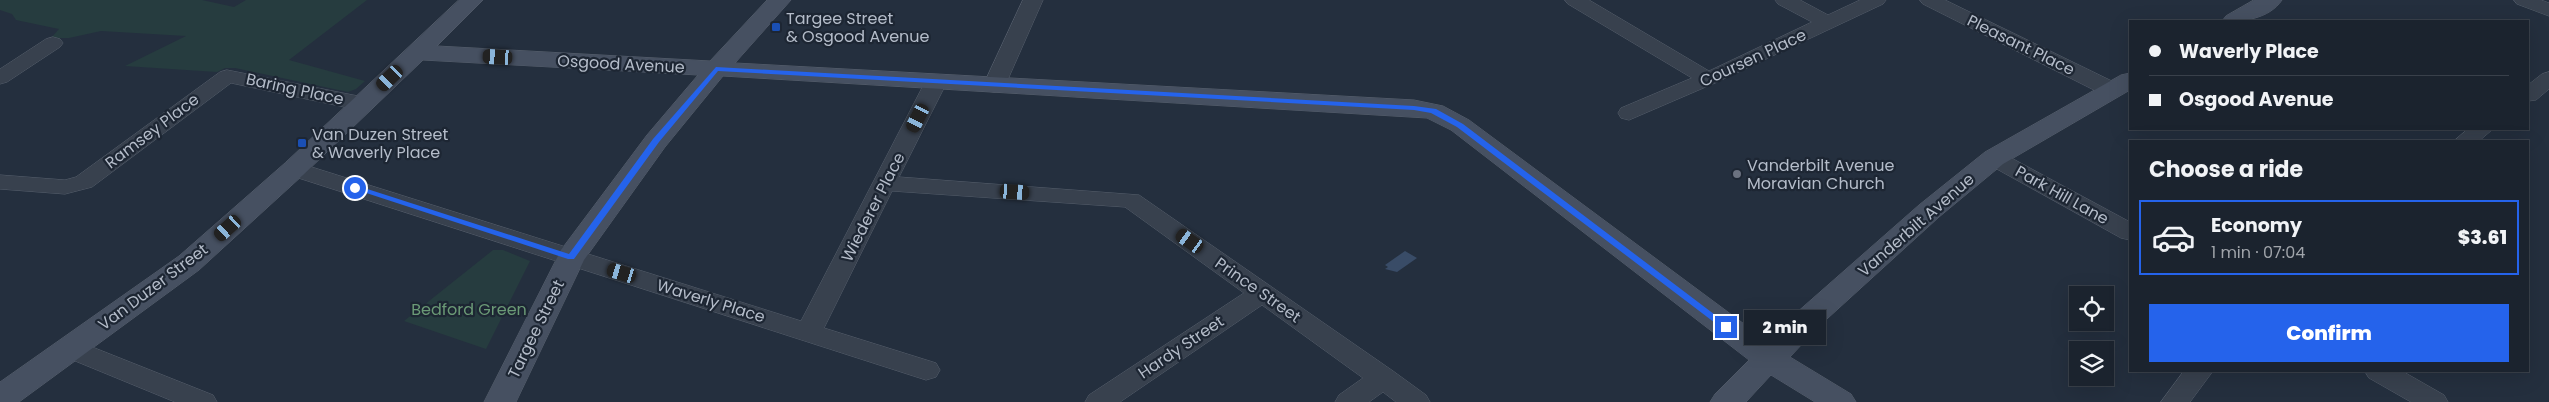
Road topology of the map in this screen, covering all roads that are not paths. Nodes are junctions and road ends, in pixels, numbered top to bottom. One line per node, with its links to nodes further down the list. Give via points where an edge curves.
1 (472, 0): 14 (street, Van Duzer Street)
2 (780, 0): 15 (street, Targee Street)
3 (1033, 0): 22 (street)
4 (1575, 0): 19 (street)
5 (1785, 0): 12 (street)
6 (1876, 0): 12 (street, Coursen Place)
7 (1930, 0): 21 (street, Pleasant Place)
8 (2271, 0): 11 (street)
9 (2524, 0): 10 (street)
10 (2549, 10)
11 (2236, 20)
12 (1828, 23): 19 (street, Coursen Place)
13 (54, 43): 17 (street)
14 (417, 52): 15 (street, Osgood Avenue); 24 (street, Van Duzer Street)
15 (716, 69): 20 (street, Osgood Avenue); 33 (street, Targee Street, via 656,141)
16 (227, 76): 24 (street, Baring Place); 30 (street, Ramsey Place, via 76,186)
17 (0, 78)
18 (2549, 78): 23 (street)
19 (1708, 79): 25 (street, Coursen Place)
20 (936, 82): 22 (street, Osgood Avenue); 31 (street, Wiederer Place)
21 (2121, 85): 28 (street, Vanderbilt Avenue)
22 (994, 86): 37 (street, Osgood Avenue, via 1434,111 1460,125)
23 (2529, 93)
24 (363, 104): 29 (street, Van Duzer Street)
25 (1629, 113)
26 (2481, 130): 27 (street)
27 (2466, 140)
28 (1994, 158): 32 (street, Park Hill Lane); 37 (street, Vanderbilt Avenue, via 1813,314)
29 (294, 169): 33 (street, Waverly Place); 36 (street, Van Duzer Street, via 189,263)
30 (0, 182)
31 (884, 183): 34 (street, Prince Street, via 1131,200); 35 (street, Wiederer Place)
32 (2129, 231)
33 (571, 257): 35 (street, Waverly Place); 44 (street, Targee Street)
34 (1262, 293): 41 (street, Prince Street); 45 (street, Hardy Street)
35 (809, 331): 38 (street, Waverly Place)
36 (72, 349): 42 (street, Van Duzer Street); 43 (street)
37 (1769, 360): 48 (street, Vanderbilt Avenue); 49 (street, Osgood Avenue)
38 (926, 370)
39 (2198, 372): 50 (street)
40 (2381, 372): 51 (street)
41 (1383, 378): 46 (street); 47 (street, Prince Street)
42 (0, 399)
43 (203, 402)
44 (500, 402)
45 (1099, 402)
46 (1350, 402)
47 (1416, 402)
48 (1726, 402)
49 (1840, 402)
50 (2175, 402)
51 (2434, 402)

